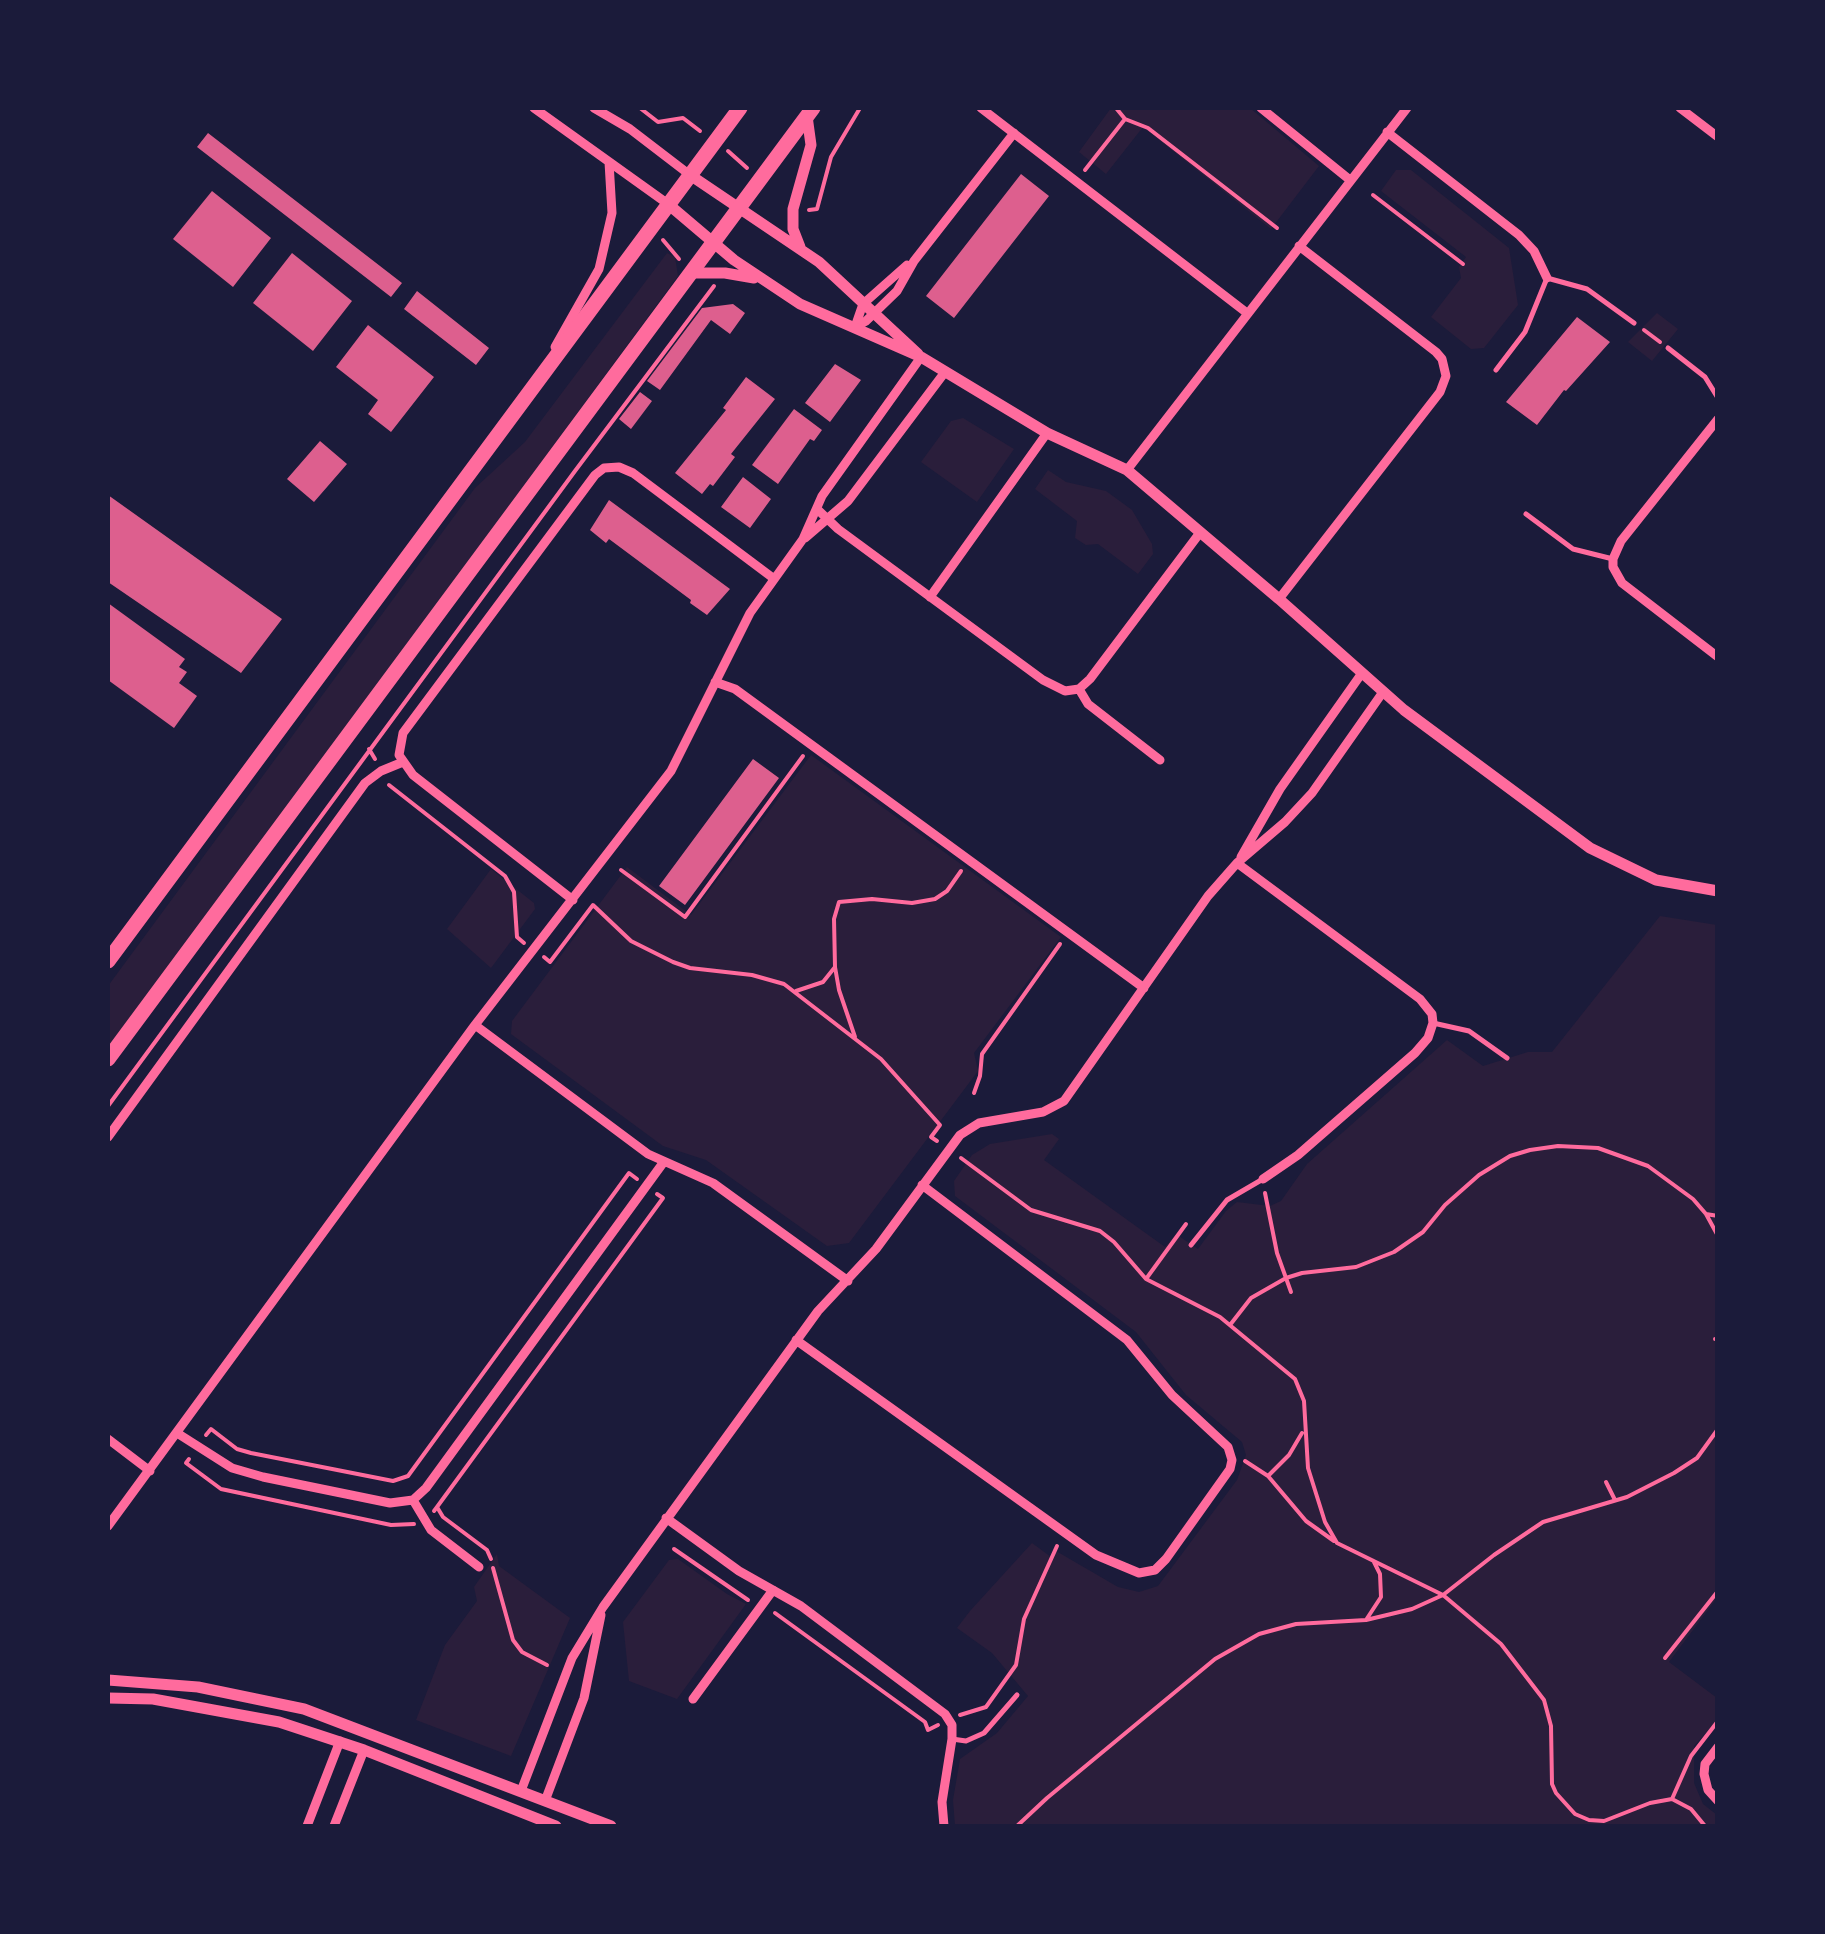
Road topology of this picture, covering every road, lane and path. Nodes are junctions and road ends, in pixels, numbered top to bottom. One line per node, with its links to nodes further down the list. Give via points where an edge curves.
1 (534, 108): 16 (street)
2 (594, 108): 17 (street)
3 (640, 108): 15 (path, via 658,122 683,118)
4 (740, 108): 15 (main road)
5 (982, 108): 13 (street)
6 (1116, 108): 11 (path)
7 (1261, 108): 19 (street)
8 (1406, 108): 12 (street)
9 (1684, 109): 14 (street)
10 (810, 112): 18 (main road); 28 (street, via 812,145 793,208)
11 (1125, 119): 20 (path); 25 (path, via 1148,128)
12 (1387, 132): 19 (street); 32 (street, via 1519,235)
13 (1014, 133): 20 (street); 29 (street)
14 (1718, 136)
15 (716, 139): 17 (main road); 18 (path)
16 (609, 162): 22 (street); 44 (street, via 612,214 599,269)
17 (690, 175): 22 (main road); 23 (street)
18 (759, 180): 23 (main road)
19 (1350, 180): 27 (street)
20 (1076, 182): 36 (street)
21 (1374, 195): 30 (path)
22 (668, 204): 24 (main road); 26 (street)
23 (738, 208): 26 (main road); 28 (street)
24 (652, 226): 31 (path); 44 (main road)
25 (1277, 228)
26 (713, 242): 31 (main road); 33 (street)
27 (1300, 246): 36 (street); 59 (street, via 1436,352 1446,376)
28 (800, 248): 35 (street)
29 (914, 260): 35 (street); 37 (street)
30 (1463, 264)
31 (691, 272): 33 (street); 34 (path); 48 (main road)
32 (1547, 278): 38 (lane, via 1586,289); 42 (lane, via 1525,332)
33 (763, 280): 39 (street)
34 (713, 288)
35 (863, 304): 37 (street); 39 (street)
36 (1247, 313): 49 (street)
37 (874, 314): 39 (street); 41 (street)
38 (1634, 323): 40 (path)
39 (855, 327): 41 (street)
40 (1668, 348): 45 (lane)
41 (921, 357): 43 (street); 51 (street)
42 (1496, 370)
43 (945, 372): 47 (street); 53 (street)
44 (534, 384): 76 (main road)
45 (1718, 398)
46 (1718, 419): 56 (street)
47 (1047, 432): 49 (street); 58 (street)
48 (552, 454): 50 (path); 84 (main road)
49 (1127, 470): 54 (street)
50 (590, 482): 57 (street, via 604,468 626,469); 67 (street, via 408,725 398,747)
51 (817, 509): 53 (street); 55 (street)
52 (1526, 514): 56 (lane, via 1573,549)
53 (828, 520): 55 (street); 58 (street)
54 (1199, 534): 59 (street); 63 (street)
55 (803, 539): 57 (street)
56 (1612, 559): 60 (street, via 1622,583)
57 (773, 578): 62 (street)
58 (930, 597): 63 (street, via 1051,685)
59 (1279, 599): 61 (street)
60 (1718, 657)
61 (1362, 673): 64 (street); 69 (street, via 1280,789)
62 (716, 682): 65 (street); 73 (street, via 671,772)
63 (1080, 689): 66 (street, via 1088,704)
64 (1383, 692): 69 (street, via 1312,793); 72 (street, via 1600,854 1656,880)
65 (811, 744): 71 (path, via 685,918); 74 (street)
66 (1160, 760)
67 (402, 762): 73 (street); 87 (street, via 366,783)
68 (388, 784): 75 (path, via 506,876 514,892)
69 (1237, 864): 79 (street); 81 (street, via 1420,998)
70 (964, 868): 78 (path, via 935,899 840,902)
71 (621, 870)
72 (1718, 891)
73 (572, 900): 82 (street)
74 (1069, 932): 79 (street); 86 (path, via 982,1054)
75 (517, 937)
76 (108, 961)
77 (550, 962): 80 (path, via 593,905 632,941 674,962)
78 (835, 968): 80 (path, via 823,982); 83 (path)
79 (1144, 988): 88 (street, via 1064,1101 1042,1112 980,1123)
80 (796, 991): 83 (path)
81 (1433, 1023): 85 (lane, via 1470,1031); 90 (street, via 1415,1053)
82 (475, 1026): 89 (street); 106 (street)
83 (856, 1038): 88 (path, via 940,1125 932,1136)
84 (108, 1058)
85 (1507, 1058)
86 (974, 1093)
87 (108, 1137)
88 (949, 1149): 91 (street); 99 (path, via 1031,1210 1100,1231)
89 (663, 1162): 92 (street); 100 (street, via 714,1182)
90 (1263, 1179): 97 (lane, via 1227,1200); 98 (path)
91 (922, 1185): 100 (street); 109 (street, via 1128,1340 1184,1408 1228,1447)
92 (646, 1186): 108 (path, via 629,1173 408,1476 393,1481 252,1453 211,1430); 114 (street); 116 (path, via 663,1198)
93 (1706, 1214): 94 (path); 96 (path); 98 (path, via 1648,1166 1598,1148 1558,1146 1510,1156 1479,1175 1394,1252 1356,1267)
94 (1718, 1216)
95 (1186, 1224): 99 (path)
96 (1718, 1236)
97 (1191, 1245)
98 (1286, 1278): 101 (path); 102 (path, via 1252,1298)
99 (1146, 1279): 102 (path)
100 (848, 1280): 103 (street)
101 (1291, 1292)
102 (1230, 1324): 104 (path, via 1294,1380 1304,1400)
103 (796, 1340): 118 (street); 121 (street)
104 (1303, 1429): 111 (path); 122 (path, via 1316,1496)
105 (1718, 1429): 115 (path, via 1698,1458)
106 (178, 1433): 108 (street); 110 (street)
107 (108, 1440): 110 (street)
108 (198, 1447): 114 (street, via 262,1477 390,1503); 119 (path, via 186,1464 221,1489 404,1526)
109 (1232, 1460): 111 (path); 121 (street, via 1155,1570 1124,1570)
110 (150, 1470): 113 (street)
111 (1268, 1476): 122 (path, via 1306,1521)
112 (1606, 1482): 115 (path)
113 (128, 1500): 117 (street); 120 (street)
114 (413, 1500): 119 (street)
115 (1615, 1500): 128 (path, via 1543,1522)
116 (437, 1507): 119 (path); 133 (path, via 487,1550 512,1640)
117 (108, 1516)
118 (666, 1518): 126 (street); 130 (street)
119 (423, 1520): 125 (street)
120 (108, 1526)
121 (1064, 1535): 138 (path, via 1024,1619 1016,1665 986,1707)
122 (1337, 1543): 124 (path)
123 (674, 1549): 129 (path)
124 (1374, 1562): 128 (path); 131 (path, via 1381,1596)
125 (479, 1567)
126 (773, 1590): 129 (street); 138 (street)
127 (1718, 1591): 132 (path)
128 (1443, 1595): 131 (path); 156 (path, via 1485,1628 1538,1688 1549,1711 1552,1784 1575,1814 1604,1821 1672,1798)
129 (761, 1606): 137 (street); 138 (path, via 928,1730)
130 (603, 1608): 145 (street, via 572,1658); 146 (street, via 584,1698)
131 (1366, 1620): 155 (path, via 1296,1624 1258,1634 1215,1659)
132 (1666, 1658)
133 (548, 1665)
134 (108, 1680): 139 (street, via 198,1686)
135 (1017, 1696): 141 (lane, via 984,1732)
136 (108, 1698): 142 (street, via 217,1709)
137 (693, 1699)
138 (950, 1719): 141 (street)
139 (350, 1724): 140 (street); 142 (street)
140 (372, 1732): 144 (street); 145 (street)
141 (952, 1738): 154 (street)
142 (340, 1742): 144 (street); 150 (street)
143 (1718, 1747): 147 (street, via 1704,1774)
144 (364, 1750): 148 (street); 151 (street)
145 (521, 1791): 146 (street); 148 (street)
146 (545, 1800): 149 (street); 153 (street)
147 (1718, 1801)
148 (514, 1810): 149 (street)
149 (538, 1820): 152 (street)
150 (307, 1826)
151 (334, 1826)
152 (556, 1826)
153 (611, 1826)
154 (944, 1826)
155 (1017, 1826)
156 (1705, 1826)

